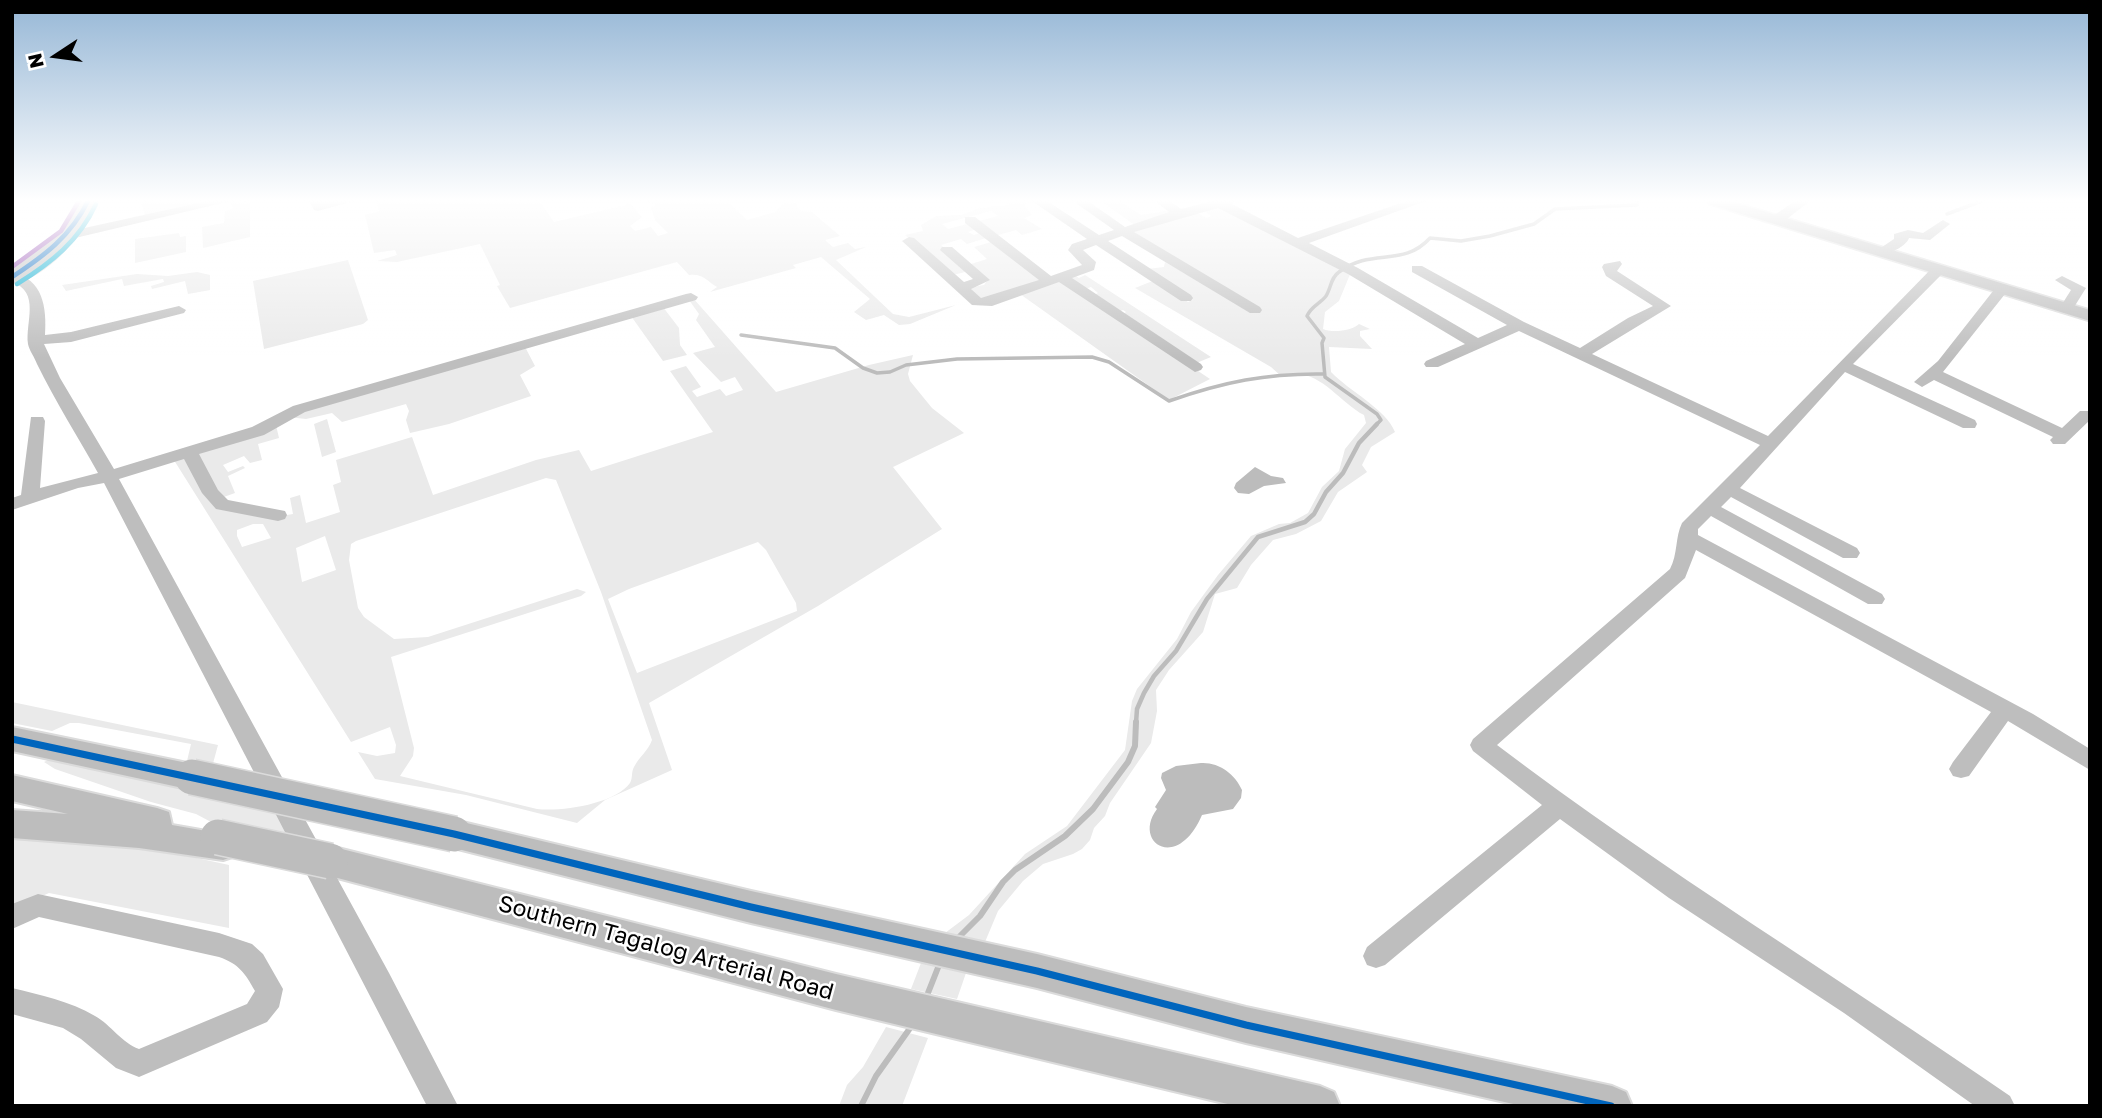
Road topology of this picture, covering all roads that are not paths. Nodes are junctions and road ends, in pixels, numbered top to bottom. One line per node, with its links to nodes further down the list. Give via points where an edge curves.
1 (49, 253): 13 (highway)
2 (923, 253): 16 (street)
3 (951, 253): 16 (street, via 982,279)
4 (1018, 253): 14 (street)
5 (1079, 253): 14 (street, via 1088,267)
6 (1114, 253): 19 (street)
7 (1159, 253): 22 (street)
8 (1316, 253): 26 (street)
9 (1890, 253): 12 (main road)
10 (1615, 264): 27 (street, via 1609,267 1611,273 1664,306)
11 (1417, 269): 24 (street)
12 (1939, 269): 17 (main road); 29 (street)
13 (14, 275): 25 (street, via 24,281 37,301)
14 (1055, 279): 16 (street, via 984,303); 30 (street)
15 (2062, 280): 20 (street, via 2079,288)
16 (962, 288)
17 (2002, 289): 20 (main road); 31 (street, via 1928,378 2061,437)
18 (691, 297): 35 (street, via 299,409 258,431)
19 (1186, 298)
20 (2066, 309): 23 (main road)
21 (179, 310): 25 (street, via 71,337)
22 (1255, 310)
23 (2090, 316)
24 (1520, 325): 26 (street); 27 (street)
25 (36, 340): 36 (street, via 52,378)
26 (1477, 344): 28 (street)
27 (1581, 355): 34 (street)
28 (1432, 364)
29 (1844, 366): 33 (street); 34 (street)
30 (1195, 367)
31 (2086, 415)
32 (37, 421): 38 (street)
33 (1969, 424)
34 (1772, 444): 37 (street)
35 (188, 451): 36 (street); 41 (street, via 222,505)
36 (109, 476): 38 (street); 56 (street)
37 (1729, 489): 40 (street); 43 (street)
38 (30, 499): 39 (street)
39 (12, 504)
40 (1710, 508): 42 (street, via 1689,527); 44 (street)
41 (278, 515)
42 (1687, 537): 45 (street); 50 (street, via 1686,557 1678,573 1481,745)
43 (1850, 553)
44 (1875, 600)
45 (2005, 709): 47 (street); 48 (street)
46 (12, 739): 58 (highway, bridge, via 454,834 1246,1024)
47 (2090, 761)
48 (1961, 769)
49 (12, 788): 52 (highway)
50 (1559, 805): 54 (street); 59 (street)
51 (12, 824): 52 (highway)
52 (221, 841): 57 (highway, Southern Tagalog Arterial Road, bridge, via 330,861 836,992)
53 (12, 917): 55 (street, via 38,905 219,945 248,958 270,989 265,1006 257,1013 139,1063 130,1062 88,1027)
54 (1376, 956)
55 (12, 1001)
56 (443, 1106)
57 (1320, 1106)
58 (1612, 1106)
59 (2000, 1106)

